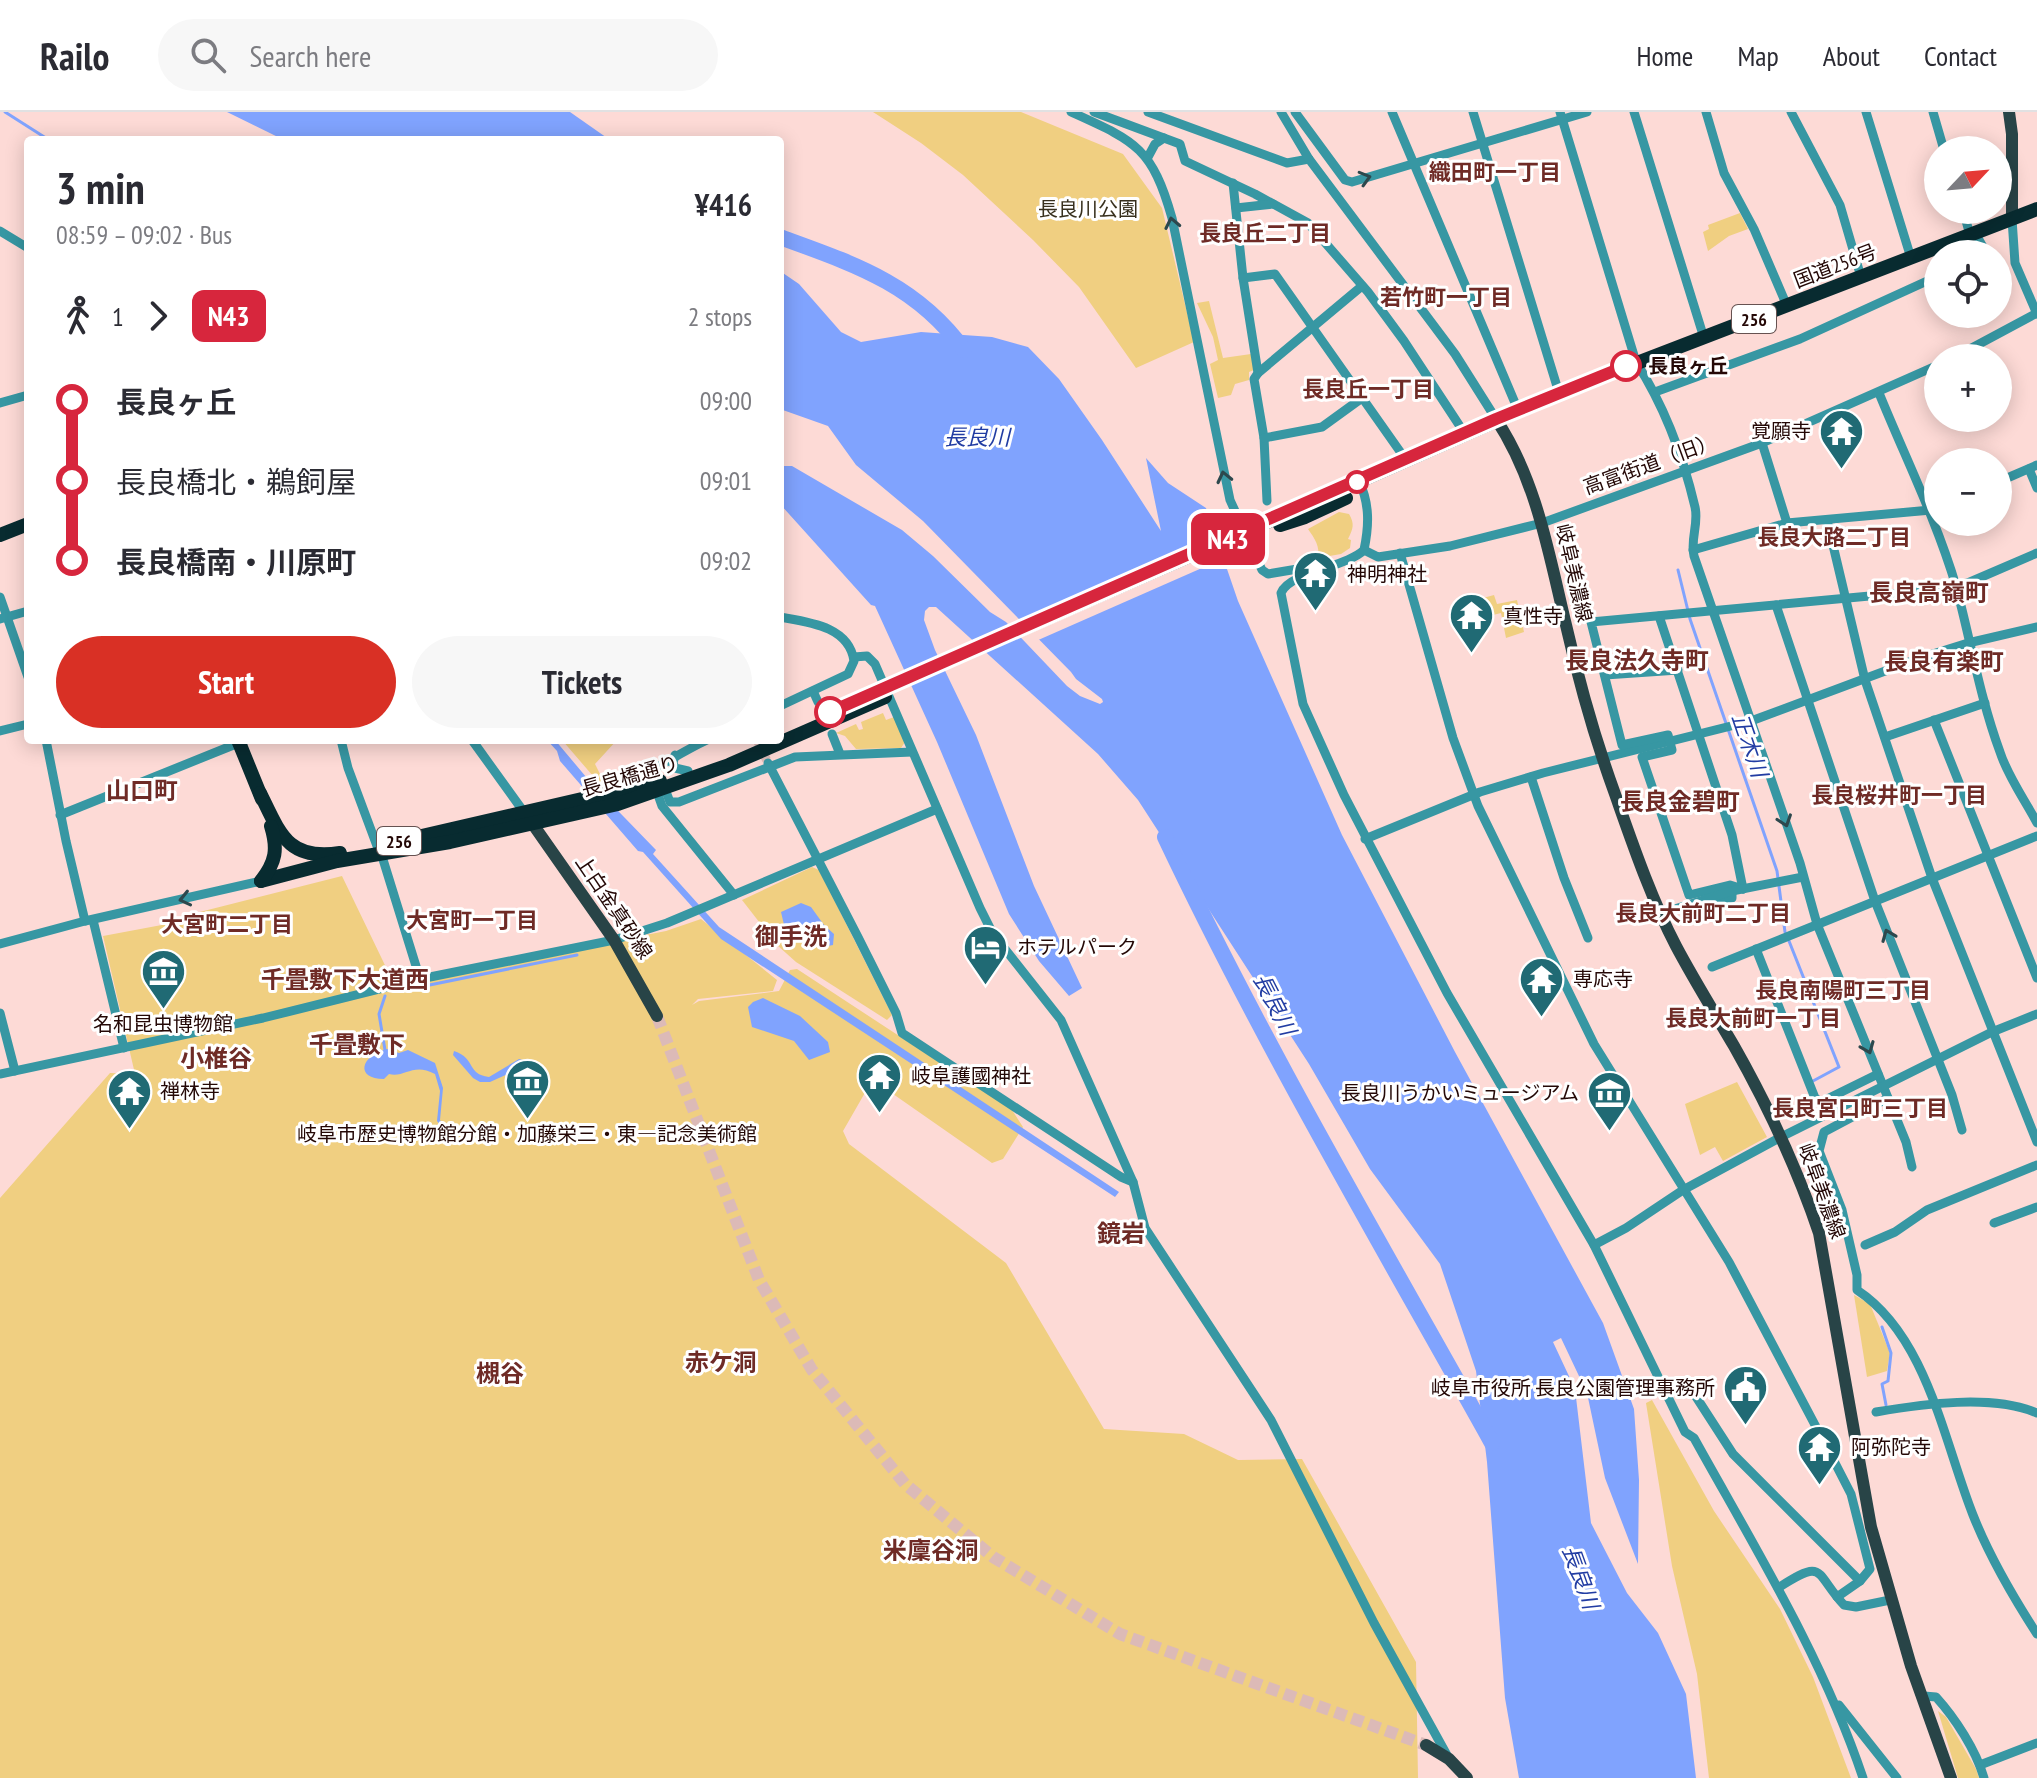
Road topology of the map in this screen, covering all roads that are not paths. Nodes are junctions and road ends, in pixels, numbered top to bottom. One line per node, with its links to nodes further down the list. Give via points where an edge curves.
1 (1071, 112): 20 (street, via 1120,134)
2 (1094, 112): 18 (street)
3 (1148, 112): 21 (street, via 1287,163)
4 (1281, 112): 21 (street)
5 (1295, 112): 22 (street, one-way to 22, via 1345,180)
6 (1392, 112): 22 (street)
7 (1473, 112): 19 (street)
8 (1587, 112): 15 (street)
9 (1634, 112): 43 (street)
10 (1706, 112): 40 (street, via 1724,173)
11 (1791, 112): 36 (street, via 1840,205)
12 (1866, 112): 34 (street)
13 (1933, 112): 16 (street)
14 (2009, 112): 17 (main road)
15 (1561, 116): 19 (street); 45 (street)
16 (1940, 136)
17 (2012, 136)
18 (1164, 138): 20 (street); 23 (street, via 1180,144 1185,161)
19 (1483, 144): 22 (street); 49 (street)
20 (1148, 157): 74 (street, one-way to 20, via 1230,500 1172,218)
21 (1309, 159): 55 (street, via 1455,354)
22 (1413, 165): 54 (street)
23 (1233, 183): 24 (street); 25 (street)
24 (1273, 204): 25 (street); 39 (street, via 1308,223)
25 (1236, 208): 37 (street)
26 (2037, 209): 28 (highway, 国道256号 / 256)
27 (2037, 217): 28 (highway, 国道256号 / 256)
28 (2012, 222): 41 (street, via 2015,263)
29 (2008, 224): 31 (highway, 国道256号 / 256)
30 (0, 231): 32 (street)
31 (1978, 240)
32 (24, 246)
33 (1924, 255): 34 (highway, 国道256号 / 256)
34 (1911, 258): 36 (highway, 国道256号 / 256)
35 (1924, 260): 45 (highway, 国道256号 / 256)
36 (1861, 277): 40 (highway, 国道256号 / 256)
37 (1243, 278): 42 (street, via 1275,274); 47 (street)
38 (1924, 282): 48 (street, via 1800,339)
39 (1362, 286): 42 (street); 56 (street)
40 (1787, 306): 43 (highway, 国道256号 / 256)
41 (2037, 314): 44 (street)
42 (1313, 329): 47 (street); 52 (street)
43 (1704, 338): 45 (highway, 国道256号 / 256)
44 (1980, 344)
45 (1639, 366): 48 (street); 49 (highway, 国道256号 / 256); 55 (highway, 国道256号 / 256)
46 (1924, 372): 50 (street, 高富街道（旧）)
47 (1258, 373): 57 (street, via 1254,379)
48 (1655, 392): 61 (street)
49 (1559, 393): 54 (highway, 国道256号 / 256)
50 (1879, 393): 58 (street, 高富街道（旧）); 64 (street)
51 (24, 396): 53 (street)
52 (1362, 398): 57 (street, via 1322,427); 59 (street)
53 (0, 403)
54 (1518, 410): 55 (highway, 国道256号 / 256)
55 (1499, 423): 56 (highway, 国道256号 / 256); 63 (highway, 国道256号 / 256); 69 (main road, 岐阜美濃線)
56 (1465, 434): 59 (highway, 国道256号 / 256)
57 (1264, 438): 66 (street)
58 (1762, 443): 61 (street, 高富街道（旧）); 70 (street)
59 (1406, 460): 63 (highway, 国道256号 / 256)
60 (2033, 467): 62 (street); 65 (street)
61 (1684, 472): 69 (street, 高富街道（旧）); 76 (street, via 1695,509)
62 (2012, 476)
63 (1361, 486): 74 (highway, 国道256号 / 256); 75 (street, via 1368,516)
64 (1924, 488)
65 (2037, 488)
66 (1267, 501)
67 (1924, 510): 68 (street)
68 (1827, 520): 70 (street); 82 (street)
69 (1542, 523): 77 (street, 高富街道（旧）); 123 (main road, 岐阜美濃線)
70 (1787, 523): 76 (street)
71 (24, 526): 72 (highway)
72 (0, 535)
73 (1942, 536): 80 (street)
74 (1253, 538): 79 (street, via 1268,574); 97 (highway, 長良橋通り / 256, bridge)
75 (1364, 550): 77 (street, 高富街道（旧）, via 1378,557); 79 (street)
76 (1693, 550): 84 (street)
77 (1400, 553): 129 (street, via 1448,724)
78 (2037, 553): 80 (street)
79 (1333, 563): 136 (street, via 1284,585 1282,605 1303,704)
80 (1956, 588): 82 (street); 90 (street)
81 (0, 597): 87 (street)
82 (1846, 598): 83 (street); 95 (street)
83 (1776, 605): 84 (street); 98 (street)
84 (1713, 611): 86 (street); 103 (street)
85 (24, 612): 87 (street)
86 (1659, 616): 93 (street); 94 (street, via 1591,622)
87 (4, 618): 92 (street)
88 (784, 618): 91 (street, via 831,629)
89 (2036, 630): 90 (street)
90 (1968, 643): 95 (street); 100 (street)
91 (854, 657): 96 (street, via 848,674); 120 (street, via 867,656 875,664)
92 (24, 667)
93 (1678, 670): 94 (street); 108 (street)
94 (1605, 675): 111 (street, via 1622,745 1668,735)
95 (1865, 680): 98 (street); 109 (street)
96 (813, 691): 99 (street); 101 (street)
97 (884, 693): 106 (highway, 長良橋通り / 256); 110 (highway, 長良橋通り / 256)
98 (1807, 701): 103 (street); 146 (street)
99 (818, 702)
100 (1985, 703): 102 (street); 134 (street, via 2000,754)
101 (784, 704)
102 (1934, 720): 109 (street); 138 (street)
103 (1751, 721): 108 (street); 140 (street, one-way to 140)
104 (24, 725): 105 (street)
105 (0, 731)
106 (784, 731)
107 (832, 734): 121 (street)
108 (1700, 734): 111 (street); 143 (street)
109 (1885, 737): 141 (street)
110 (784, 739)
111 (1670, 741): 123 (street); 143 (street, via 1672,750 1642,757 1689,895 1730,885)
112 (47, 744): 132 (street)
113 (234, 744): 132 (street)
114 (242, 744): 128 (highway, 長良橋通り / 256)
115 (342, 744): 137 (street)
116 (475, 744): 133 (street)
117 (698, 744): 122 (street)
118 (755, 744): 125 (highway, 長良橋通り / 256)
119 (774, 744): 127 (highway, 長良橋通り / 256)
120 (912, 752): 121 (street); 131 (street)
121 (840, 754): 124 (street)
122 (675, 755): 125 (street, via 675,768); 130 (street)
123 (1603, 758): 126 (street); 148 (main road, 岐阜美濃線)
124 (769, 765): 127 (street, via 679,802 670,802); 139 (street)
125 (688, 771): 130 (highway, 長良橋通り / 256)
126 (1531, 777): 129 (street); 151 (street)
127 (661, 790): 130 (highway, 長良橋通り / 256); 145 (street, via 662,806)
128 (260, 793): 137 (highway, 長良橋通り / 256, via 285,840 302,852); 142 (highway, 長良橋通り / 256, via 276,846)
129 (1474, 795): 136 (street); 175 (street, via 1594,1044)
130 (615, 796): 133 (highway, 長良橋通り / 256)
131 (937, 809): 139 (street); 174 (street, via 993,934 1061,1020)
132 (60, 815): 149 (street)
133 (528, 818): 137 (highway, 長良橋通り / 256, via 450,842); 152 (main road, 上白金真砂線)
134 (2037, 823)
135 (2037, 836): 138 (street)
136 (1365, 839): 178 (street, via 1447,993)
137 (379, 849): 142 (highway, 長良橋通り / 256); 157 (street)
138 (1989, 855): 141 (street); 156 (street)
139 (817, 860): 145 (street); 174 (street, via 902,1033)
140 (1803, 877): 143 (street); 150 (street)
141 (1932, 878): 146 (street); 161 (street)
142 (261, 881): 149 (street, one-way to 149)
143 (1743, 889): 144 (street)
144 (1732, 891): 147 (street, via 1732,898); 148 (street)
145 (732, 896): 152 (street)
146 (1875, 901): 150 (street); 163 (street, one-way to 146)
147 (1700, 907)
148 (1662, 913): 170 (main road, 岐阜美濃線)
149 (89, 920): 153 (street); 162 (street)
150 (1817, 924): 154 (street); 166 (street, one-way to 166)
151 (1588, 938)
152 (614, 940): 157 (street); 160 (main road, 上白金真砂線)
153 (0, 944)
154 (1756, 949): 155 (street); 166 (street, via 1815,1098 1821,1102)
155 (1712, 967)
156 (2037, 978)
157 (420, 979): 162 (street)
158 (0, 1013): 164 (street)
159 (2037, 1014): 161 (street)
160 (657, 1016)
161 (1992, 1032): 163 (street); 171 (street)
162 (124, 1048): 164 (street)
163 (1938, 1060): 167 (street); 169 (street)
164 (15, 1071): 165 (street)
165 (0, 1074)
166 (1878, 1074): 167 (street)
167 (1883, 1086): 168 (street); 170 (street)
168 (1888, 1098): 173 (street); 181 (street, via 1824,1132 1819,1151 1842,1210 1857,1290 1879,1307 1905,1340)
169 (1962, 1130)
170 (1781, 1137): 175 (street); 189 (main road, 岐阜美濃線, via 1819,1233 1863,1494)
171 (2037, 1142)
172 (2037, 1165): 179 (street, via 1927,1210)
173 (1912, 1167)
174 (1133, 1182): 195 (street, via 1145,1228 1271,1420)
175 (1683, 1190): 178 (street); 186 (street, via 1729,1262 1851,1494 1870,1569)
176 (2037, 1207): 177 (street)
177 (1994, 1223)
178 (1594, 1245): 180 (street)
179 (1865, 1245)
180 (1662, 1384): 186 (street, via 1691,1389 1733,1454); 187 (street)
181 (1934, 1404): 183 (street); 184 (street); 190 (street, via 1974,1518)
182 (2037, 1404): 183 (street)
183 (2025, 1408): 185 (street)
184 (1876, 1412)
185 (2037, 1413)
186 (1860, 1581): 188 (street)
187 (1778, 1588): 188 (street, via 1813,1571 1824,1576); 192 (street)
188 (1837, 1597): 189 (street, via 1856,1607)
189 (1890, 1600): 191 (main road, 岐阜美濃線)
190 (2037, 1634)
191 (1924, 1696): 196 (street, via 1936,1697 1945,1707); 200 (main road, 岐阜美濃線)
192 (1834, 1699): 198 (street); 199 (street)
193 (2037, 1743): 196 (street)
194 (1426, 1745): 195 (main road)
195 (1449, 1759): 197 (main road)
196 (1980, 1765): 201 (street)
197 (1467, 1778)
198 (1863, 1778)
199 (1897, 1778)
200 (1951, 1778)
201 (1984, 1778)

